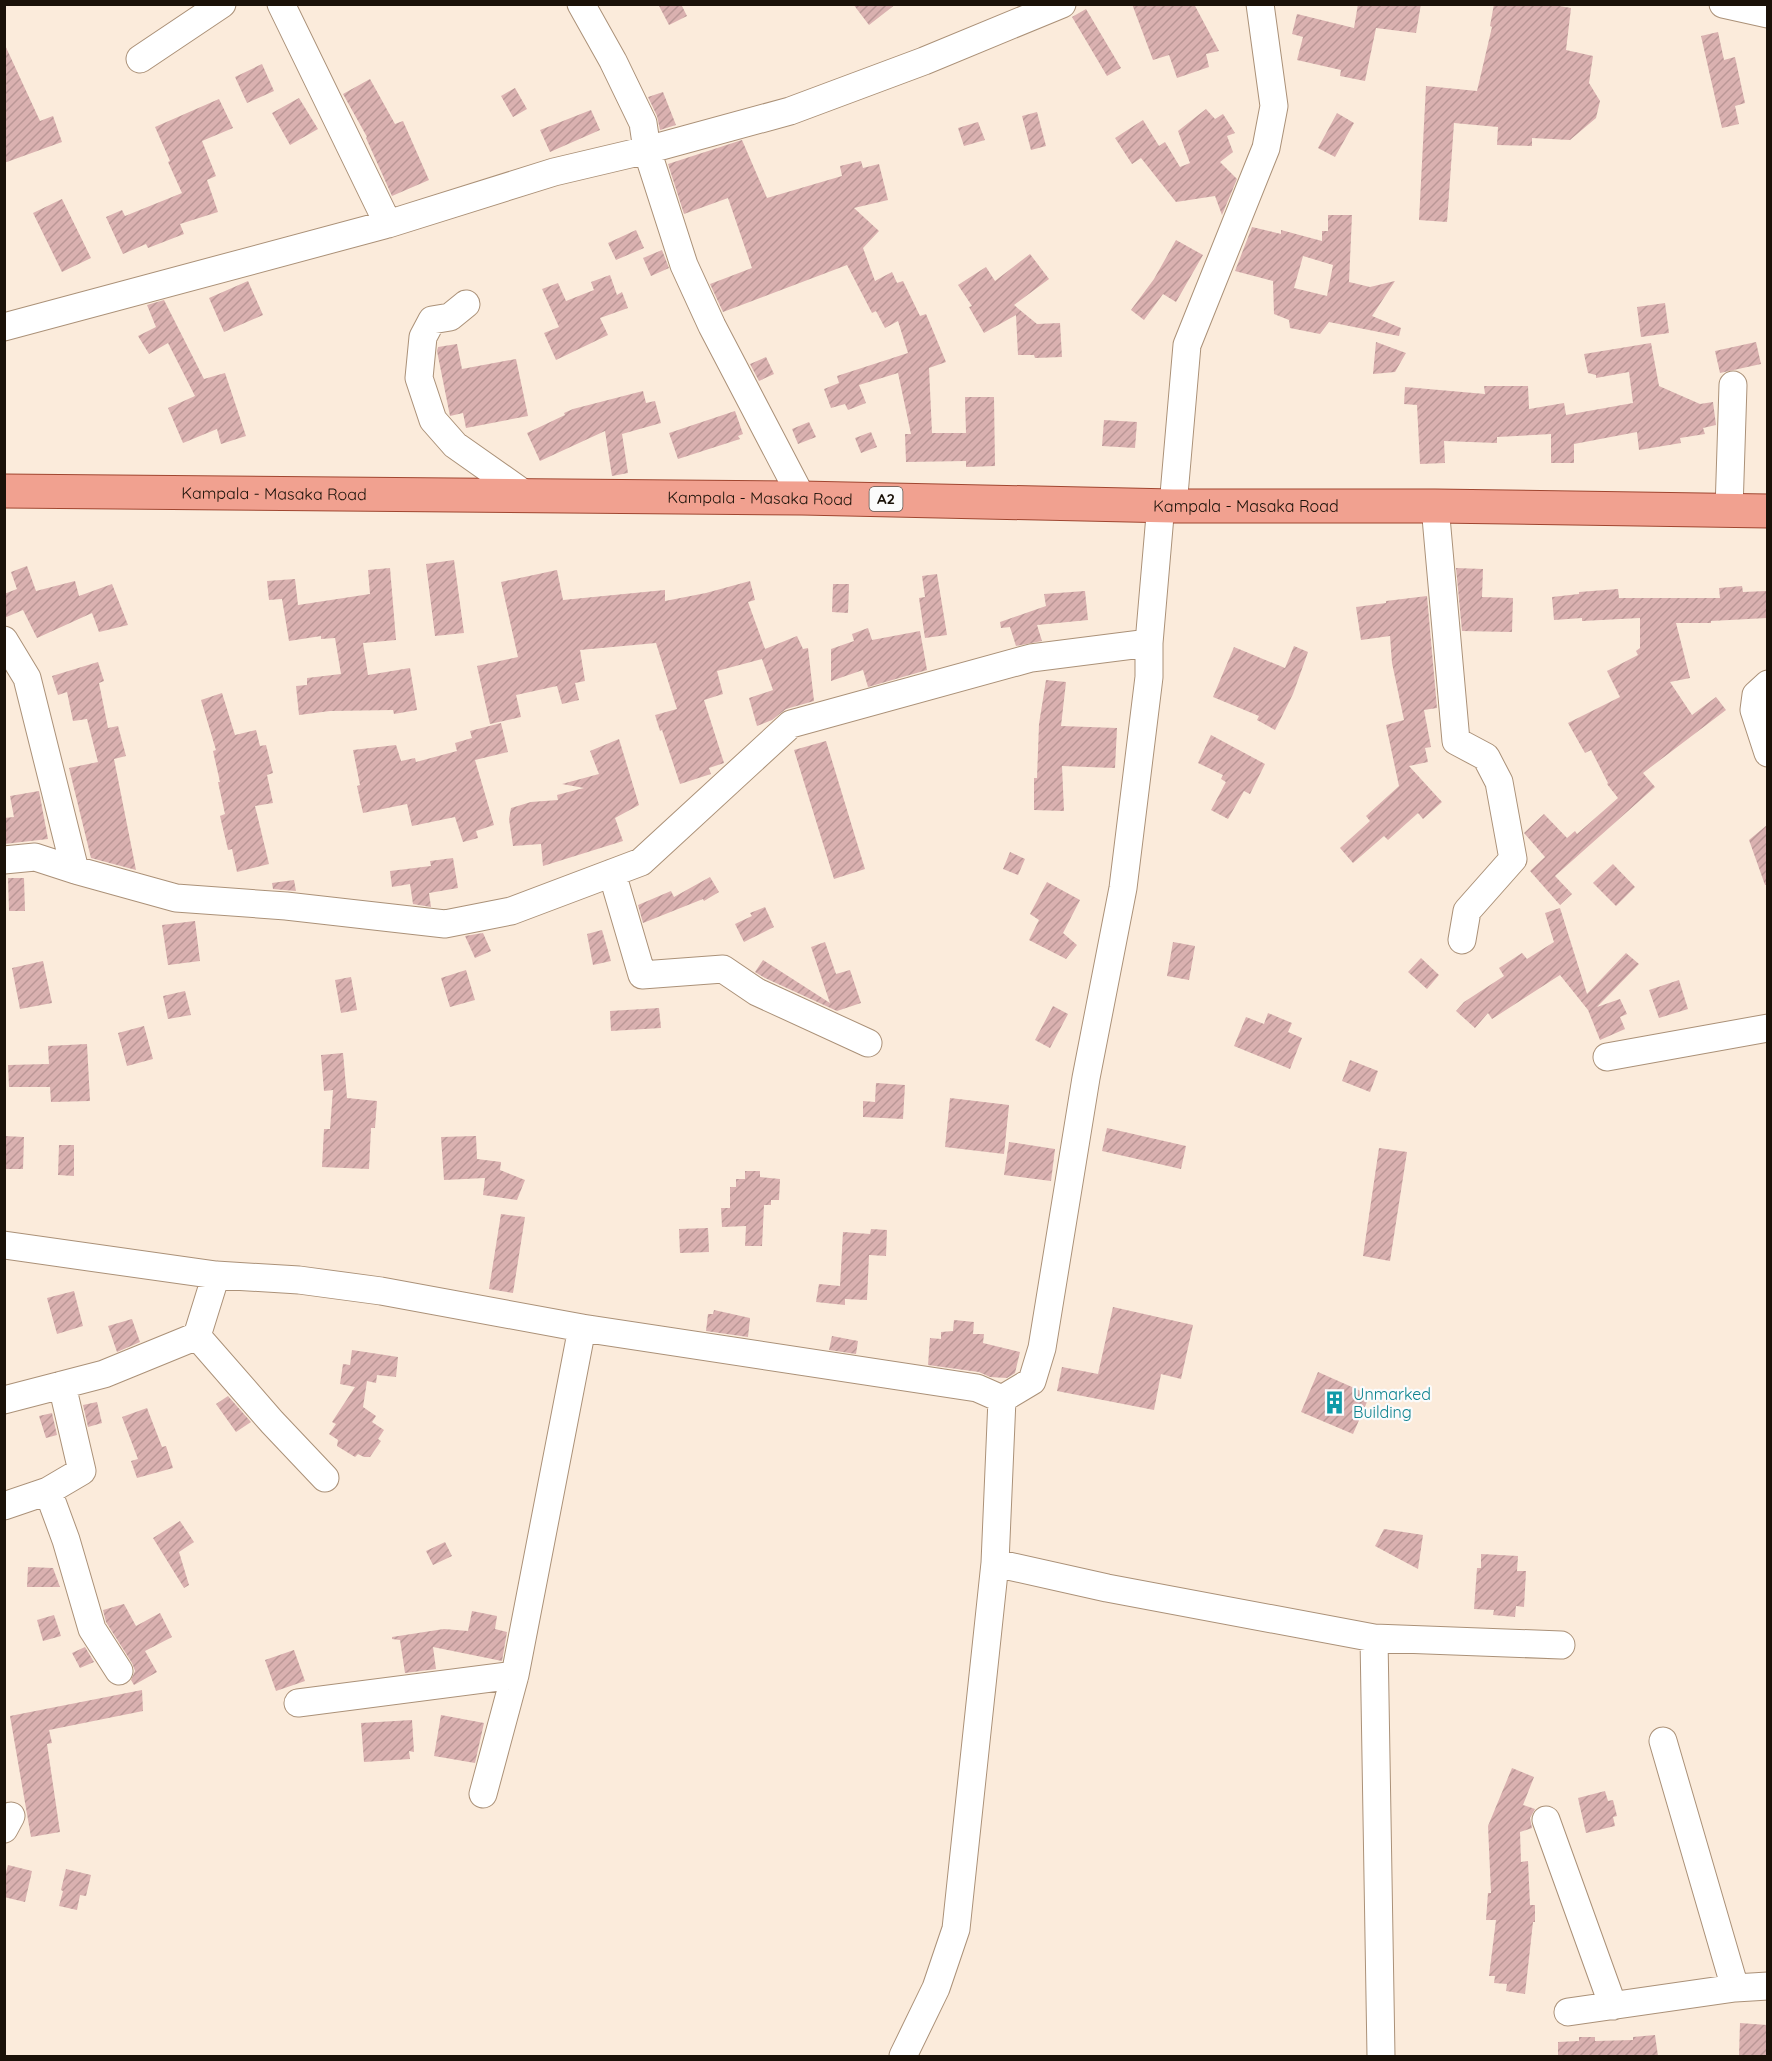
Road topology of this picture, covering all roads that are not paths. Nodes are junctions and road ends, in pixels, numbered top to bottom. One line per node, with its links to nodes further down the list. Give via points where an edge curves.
1 (222, 4): 8 (street)
2 (281, 4): 10 (street)
3 (581, 4): 9 (street, via 643,123)
4 (1062, 4): 9 (street, via 790,111)
5 (1260, 4): 17 (street, via 1274,106 1266,148 1187,345)
6 (1723, 4): 7 (street)
7 (1767, 14)
8 (140, 58)
9 (647, 150): 10 (street, via 554,172); 16 (street, via 684,265)
10 (388, 224): 12 (street)
11 (466, 303): 15 (street, via 450,317 432,320 423,337 419,378 433,420 455,445)
12 (4, 327)
13 (1733, 385): 19 (street)
14 (4, 490): 15 (main road, Kampala - Masaka Road / A2)
15 (526, 495): 16 (main road, Kampala - Masaka Road / A2)
16 (802, 498): 17 (main road, Kampala - Masaka Road / A2)
17 (1167, 505): 18 (main road, Kampala - Masaka Road / A2); 22 (street)
18 (1435, 506): 19 (main road, Kampala - Masaka Road / A2); 28 (street, via 1456,741 1486,757 1499,782 1513,858 1467,911)
19 (1729, 510): 20 (main road, Kampala - Masaka Road / A2)
20 (1767, 511)
21 (4, 640): 26 (street, via 27,678)
22 (1149, 643): 27 (street, via 1031,658 791,724 641,862); 37 (street, via 1149,676 1123,888 1086,1078 1042,1348 1032,1381)
23 (1767, 684): 24 (street, via 1756,695 1754,710)
24 (1767, 753)
25 (4, 860): 26 (street, via 35,857)
26 (75, 870): 27 (street, via 176,897 445,924 511,911)
27 (612, 873): 30 (street, via 642,975 723,969 757,992)
28 (1462, 940)
29 (1767, 1028): 31 (street)
30 (868, 1043)
31 (1607, 1057)
32 (4, 1245): 33 (street)
33 (216, 1275): 34 (street, via 334,1284); 35 (street)
34 (582, 1328): 37 (street, via 978,1388); 46 (street)
35 (197, 1336): 36 (street, via 104,1374); 39 (street)
36 (62, 1385): 38 (street); 40 (street, via 82,1471)
37 (1002, 1399): 42 (street)
38 (4, 1400)
39 (325, 1478)
40 (48, 1491): 41 (street); 45 (street, via 92,1629)
41 (4, 1506)
42 (995, 1563): 43 (street); 55 (street, via 956,1929 936,1988)
43 (1374, 1638): 44 (street); 56 (street)
44 (1561, 1645)
45 (119, 1671)
46 (515, 1675): 47 (street); 49 (street)
47 (298, 1703)
48 (1663, 1741): 52 (street)
49 (483, 1794)
50 (1546, 1820): 53 (street)
51 (1767, 1986): 52 (street)
52 (1735, 1988): 53 (street)
53 (1613, 2006): 54 (street)
54 (1568, 2012)
55 (903, 2056)
56 (1380, 2056)

